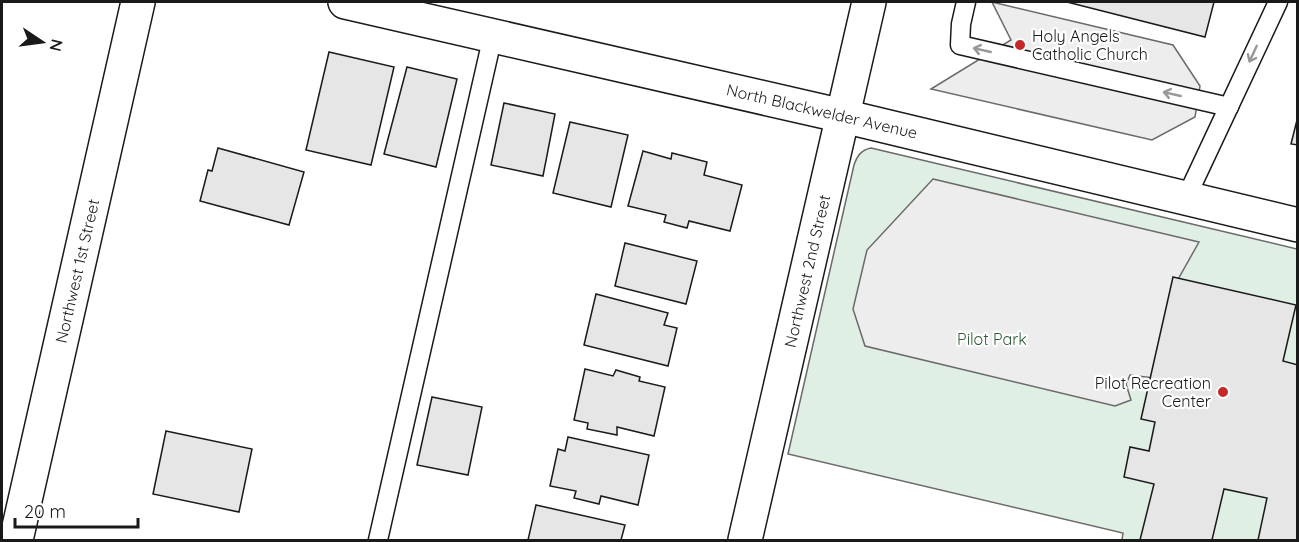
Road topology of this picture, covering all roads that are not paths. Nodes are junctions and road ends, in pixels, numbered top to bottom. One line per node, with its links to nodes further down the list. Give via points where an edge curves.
1 (138, 2): 11 (street, Northwest 1st Street)
2 (345, 2): 6 (street, North Blackwelder Avenue)
3 (869, 2): 8 (street, Northwest 2nd Street)
4 (966, 2): 7 (lane, one-way to 4, via 960,45)
5 (1278, 2): 7 (lane, one-way to 7)
6 (493, 35): 8 (street, North Blackwelder Avenue); 12 (lane)
7 (1229, 107): 9 (lane)
8 (843, 116): 9 (street, North Blackwelder Avenue); 13 (street, Northwest 2nd Street)
9 (1186, 198): 10 (street, North Blackwelder Avenue)
10 (1298, 225)
11 (16, 540)
12 (378, 540)
13 (745, 540)

